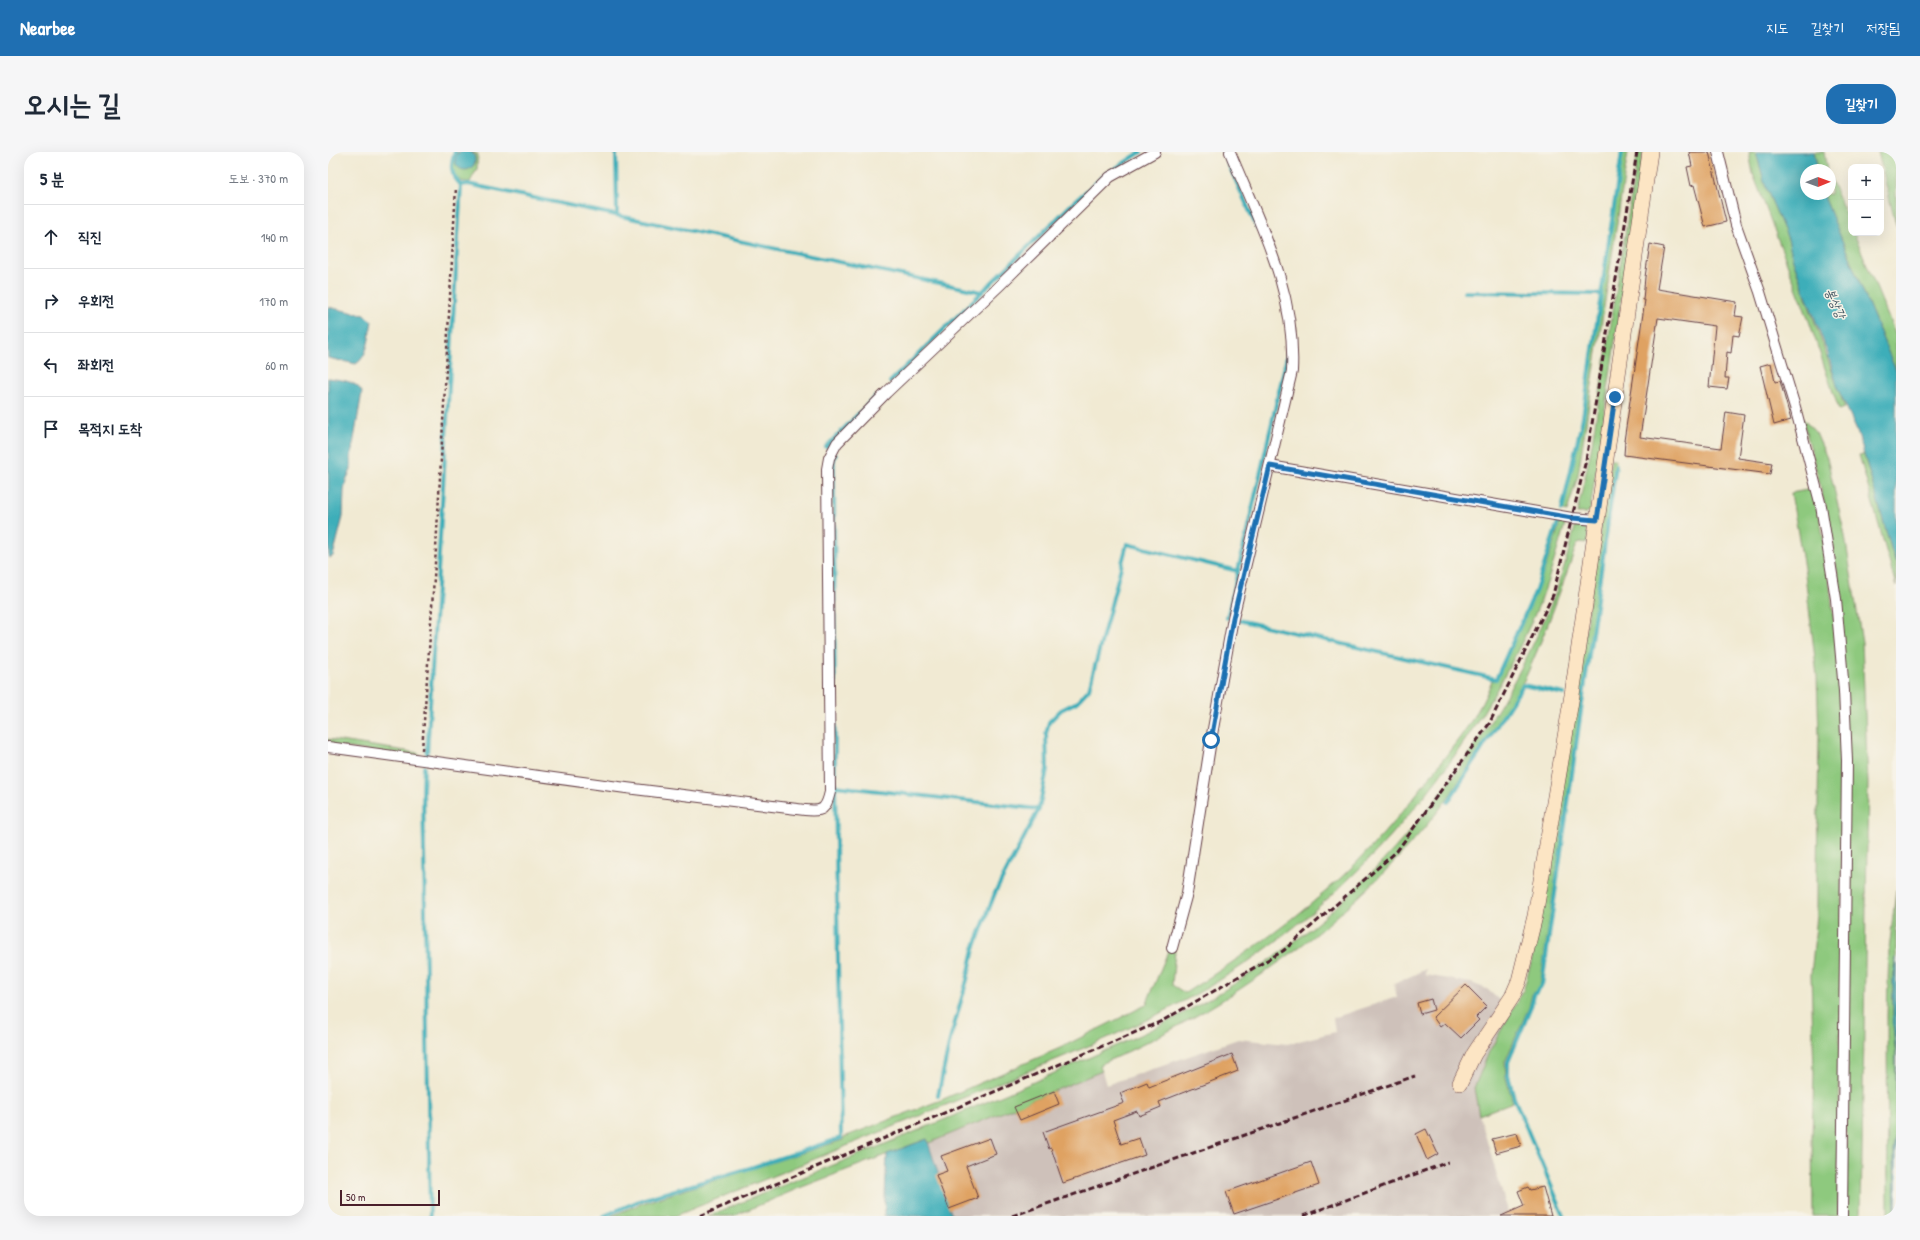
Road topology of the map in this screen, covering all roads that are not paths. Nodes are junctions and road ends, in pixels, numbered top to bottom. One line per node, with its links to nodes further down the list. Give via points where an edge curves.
1 (1155, 152): 7 (street, via 1110,177 1000,286 886,393 832,450 827,469 830,792 822,809 817,812 782,808)
2 (1230, 152): 5 (street, via 1272,250 1287,299 1291,323 1292,371)
3 (1650, 152): 6 (street)
4 (1718, 152): 10 (street, via 1736,225 1760,292 1810,462 1821,506 1836,599 1844,691 1846,761)
5 (1270, 466): 6 (street, via 1572,518); 8 (street, via 1233,618 1187,893)
6 (1597, 520): 9 (street, via 1572,695 1530,941 1520,980 1512,997 1474,1054)
7 (328, 747)
8 (1172, 948)
9 (1460, 1083)
10 (1842, 1216)

